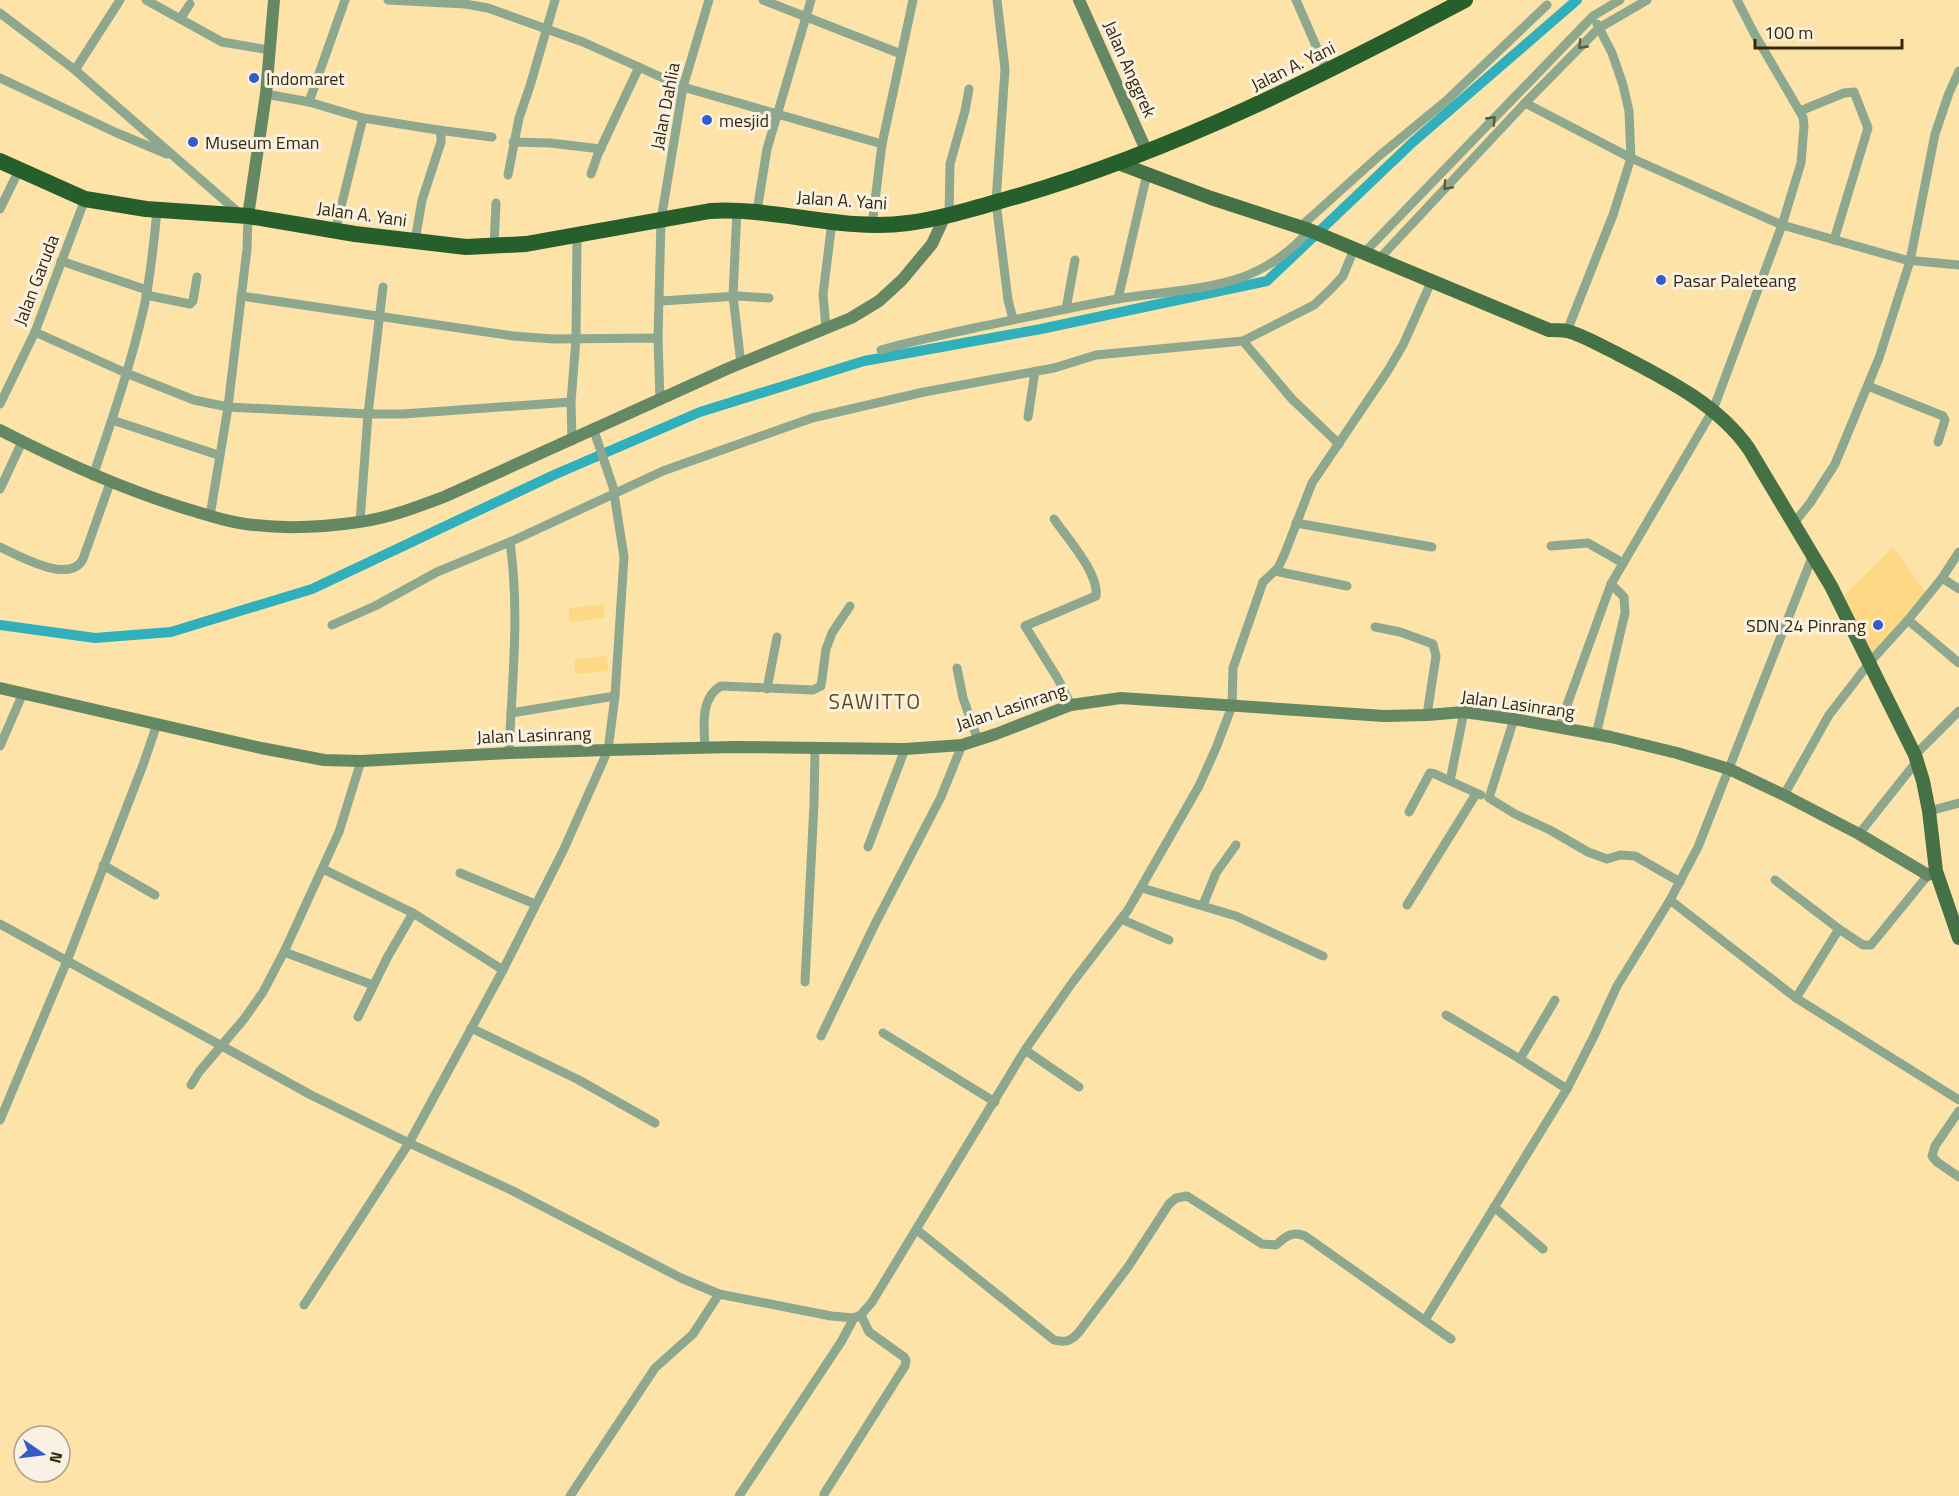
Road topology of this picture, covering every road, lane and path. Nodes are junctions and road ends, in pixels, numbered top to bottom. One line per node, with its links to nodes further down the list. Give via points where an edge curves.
1 (120, 0): 30 (street)
2 (146, 0): 24 (street)
3 (274, 0): 27 (street)
4 (345, 0): 37 (street)
5 (388, 0): 17 (street)
6 (555, 0): 26 (street)
7 (709, 0): 34 (street, Jalan Dahlia)
8 (763, 0): 23 (street)
9 (810, 0): 23 (street)
10 (913, 0): 28 (street)
11 (997, 0): 57 (street, via 1005,69)
12 (1296, 0): 31 (street)
13 (1466, 0): 31 (highway, Jalan A. Yani)
14 (1620, 0): 22 (street)
15 (1647, 0): 25 (street)
16 (1737, 0): 39 (street)
17 (442, 1): 26 (street, via 488,8)
18 (1081, 1): 47 (street, Jalan Anggrek)
19 (190, 4): 24 (street)
20 (1547, 5): 69 (street, via 1446,100 1379,156)
21 (0, 13): 30 (street)
22 (1593, 16): 25 (street); 75 (street, one-way to 22)
23 (806, 18): 28 (street); 40 (street)
24 (180, 20): 27 (street, via 222,42)
25 (1599, 28): 38 (street, one-way to 38); 49 (street, via 1623,85 1629,111)
26 (546, 29): 29 (street); 44 (street)
27 (269, 51): 36 (street)
28 (901, 54): 45 (street)
29 (639, 67): 34 (street); 46 (street)
30 (75, 70): 48 (street)
31 (1327, 71): 47 (highway, Jalan A. Yani)
32 (1959, 72): 79 (street, via 1935,134)
33 (0, 78): 48 (street)
34 (683, 87): 40 (street); 65 (street, Jalan Dahlia)
35 (969, 89): 63 (street, via 950,164)
36 (266, 94): 37 (street); 64 (street)
37 (309, 102): 41 (street)
38 (1525, 103): 49 (street); 76 (street, one-way to 76)
39 (1800, 111): 68 (street, via 1804,126 1801,163); 72 (street, via 1854,92 1868,126)
40 (777, 114): 45 (street); 62 (street)
41 (363, 118): 42 (street); 70 (street)
42 (438, 130): 43 (street); 73 (street, via 441,142 422,200)
43 (492, 137)
44 (513, 142): 46 (street); 53 (street)
45 (882, 144): 67 (street)
46 (601, 149): 54 (street)
47 (1147, 152): 51 (highway, Jalan A. Yani)
48 (173, 156): 64 (street)
49 (1631, 158): 68 (street); 94 (street)
50 (0, 161): 52 (highway, Jalan A. Yani)
51 (1118, 163): 55 (main road); 57 (highway, Jalan A. Yani)
52 (19, 170): 56 (highway, Jalan A. Yani); 59 (street)
53 (508, 174)
54 (591, 174)
55 (1147, 174): 69 (main road); 88 (street)
56 (85, 199): 60 (highway, Jalan A. Yani); 78 (street, Jalan Garuda)
57 (996, 202): 63 (highway, Jalan A. Yani); 92 (street)
58 (496, 203): 74 (street)
59 (0, 209)
60 (157, 210): 64 (highway, Jalan A. Yani); 84 (street)
61 (737, 210): 62 (highway, Jalan A. Yani); 65 (highway, Jalan A. Yani); 86 (street)
62 (757, 211): 66 (highway, Jalan A. Yani)
63 (947, 215): 67 (highway, Jalan A. Yani); 93 (street, via 932,244 902,280 870,307)
64 (245, 216): 70 (highway, Jalan A. Yani); 85 (street, via 247,249)
65 (661, 220): 71 (highway, Jalan A. Yani); 89 (street, Jalan Dahlia)
66 (832, 222): 67 (highway, Jalan A. Yani); 93 (street, via 823,294)
67 (872, 225)
68 (1782, 225): 72 (street); 108 (street)
69 (1307, 229): 75 (main road); 88 (street, via 1301,240 1279,257 1243,277)
70 (335, 231): 73 (highway, Jalan A. Yani)
71 (577, 236): 74 (highway, Jalan A. Yani); 96 (street)
72 (1834, 240): 79 (street)
73 (414, 241): 74 (highway, Jalan A. Yani)
74 (494, 246)
75 (1354, 249): 76 (main road); 98 (street, via 1343,276 1330,291 1314,304)
76 (1379, 259): 82 (main road)
77 (1075, 260): 90 (street)
78 (61, 261): 84 (street); 95 (street, Jalan Garuda)
79 (1910, 261): 80 (street); 103 (street)
80 (1959, 265)
81 (197, 277): 84 (street, via 190,304)
82 (1432, 280): 94 (main road, via 1549,330); 117 (street, via 1403,345)
83 (383, 287): 91 (street)
84 (146, 292): 102 (street)
85 (242, 296): 91 (street); 107 (street)
86 (733, 296): 87 (street); 89 (street); 100 (street)
87 (769, 298)
88 (1118, 299): 90 (street)
89 (661, 301): 97 (street, Jalan Dahlia)
90 (1066, 309): 92 (street)
91 (380, 315): 96 (street, via 513,336); 109 (street)
92 (1013, 319): 99 (street)
93 (826, 328): 100 (street)
94 (1567, 331): 108 (main road, via 1652,372)
95 (35, 332): 102 (street); 106 (street, Jalan Garuda)
96 (576, 339): 97 (street); 105 (street)
97 (658, 339): 104 (street, Jalan Dahlia)
98 (1243, 341): 101 (street, via 1096,355); 117 (street, via 1292,399)
99 (881, 350)
100 (741, 364): 104 (street)
101 (1035, 371): 110 (street); 122 (street, via 812,418)
102 (126, 373): 107 (street, via 194,400); 111 (street)
103 (1868, 386): 115 (street, via 1943,416); 127 (street, via 1835,464)
104 (660, 400): 113 (street)
105 (571, 402): 109 (street); 114 (street)
106 (0, 404)
107 (228, 407): 109 (street); 118 (street)
108 (1713, 410): 127 (main road, via 1744,442); 134 (street)
109 (368, 414): 125 (street)
110 (1028, 417)
111 (112, 420): 118 (street); 119 (street)
112 (0, 430): 116 (street)
113 (596, 435): 114 (street); 122 (street)
114 (572, 441): 125 (street, via 446,496)
115 (1938, 441)
116 (22, 442): 119 (street); 121 (street)
117 (1338, 444): 126 (street, via 1308,488)
118 (218, 455): 123 (street)
119 (93, 476): 120 (street)
120 (110, 483): 123 (street); 130 (street, via 83,559 75,568 51,568)
121 (0, 489)
122 (613, 490): 128 (street); 151 (street, via 624,558)
123 (210, 516): 125 (street, via 282,527)
124 (1054, 519): 152 (street, via 1089,569 1096,596 1025,626)
125 (360, 522)
126 (1296, 523): 131 (street); 135 (street)
127 (1794, 523): 133 (main road)
128 (510, 542): 142 (street, via 437,572); 156 (street, via 516,623)
129 (1551, 546): 134 (street, via 1588,543)
130 (0, 547)
131 (1432, 547)
132 (1959, 552): 136 (street)
133 (1813, 555): 145 (main road); 172 (street)
134 (1623, 563): 137 (street)
135 (1275, 571): 138 (street); 153 (street, via 1263,582 1233,668)
136 (1942, 578): 139 (street); 141 (street)
137 (1611, 584): 160 (street); 161 (street, via 1624,597 1625,613)
138 (1347, 586)
139 (1959, 589)
140 (850, 606): 149 (street, via 826,649 821,686 813,690)
141 (1908, 620): 145 (street); 146 (street)
142 (332, 625)
143 (1375, 627): 157 (street, via 1433,644 1436,656)
144 (777, 637): 149 (street)
145 (1870, 662): 170 (main road); 175 (street, via 1829,715)
146 (1959, 663)
147 (957, 668): 162 (street)
148 (0, 688): 150 (street, Jalan Lasinrang)
149 (767, 689): 165 (street, via 720,686 712,691 706,705)
150 (23, 693): 159 (street, Jalan Lasinrang); 164 (street)
151 (615, 696): 156 (street); 168 (street)
152 (1071, 705): 153 (street, Jalan Lasinrang, via 1142,699); 162 (street, Jalan Lasinrang)
153 (1232, 706): 157 (street, Jalan Lasinrang); 189 (street, via 1199,786)
154 (1959, 711): 170 (street)
155 (1464, 712): 157 (street, Jalan Lasinrang); 158 (street, Jalan Lasinrang); 173 (street)
156 (511, 713): 169 (street)
157 (1427, 716)
158 (1514, 718): 160 (street, Jalan Lasinrang); 176 (street)
159 (157, 724): 171 (street, Jalan Lasinrang, via 324,760); 183 (street)
160 (1559, 727): 161 (street, Jalan Lasinrang)
161 (1596, 735): 172 (street, Jalan Lasinrang, via 1645,744)
162 (978, 740): 163 (street, Jalan Lasinrang)
163 (962, 745): 166 (street, Jalan Lasinrang); 213 (street, via 941,797)
164 (0, 746)
165 (705, 747): 167 (street, Jalan Lasinrang); 168 (street, Jalan Lasinrang)
166 (905, 748): 167 (street, Jalan Lasinrang); 182 (street)
167 (815, 749): 205 (street)
168 (608, 750): 169 (street, Jalan Lasinrang); 192 (street)
169 (509, 753): 171 (street, Jalan Lasinrang)
170 (1916, 758): 178 (main road); 180 (street)
171 (361, 761): 184 (street)
172 (1729, 768): 175 (street, Jalan Lasinrang); 188 (street)
173 (1450, 781): 174 (street); 179 (street, via 1430,773)
174 (1476, 794): 176 (street); 194 (street)
175 (1784, 795): 180 (street, Jalan Lasinrang)
176 (1489, 798): 188 (street, via 1588,852 1607,859 1635,856)
177 (1959, 803): 178 (street)
178 (1929, 811): 186 (main road)
179 (1409, 812)
180 (1859, 834): 186 (street, Jalan Lasinrang)
181 (1236, 844): 193 (street, via 1216,873)
182 (868, 847)
183 (103, 865): 190 (street); 203 (street)
184 (323, 869): 195 (street); 201 (street)
185 (460, 873): 192 (street)
186 (1932, 873): 198 (street, via 1871,945 1863,945); 199 (main road)
187 (1775, 880): 198 (street)
188 (1680, 882): 191 (street)
189 (1142, 888): 193 (street); 196 (street)
190 (155, 895)
191 (1670, 900): 207 (street); 219 (street, via 1617,986)
192 (535, 904): 204 (street)
193 (1203, 905): 202 (street)
194 (1407, 905)
195 (413, 913): 204 (street); 206 (street)
196 (1121, 920): 200 (street); 215 (street)
197 (1, 928): 203 (street)
198 (1839, 929): 207 (street)
199 (1959, 938)
200 (1169, 940)
201 (284, 952): 206 (street); 214 (street, via 263,992)
202 (1323, 956)
203 (67, 961): 214 (street); 223 (street)
204 (503, 970): 211 (street)
205 (805, 982)
206 (373, 985): 210 (street)
207 (1796, 998): 220 (street)
208 (1556, 1000): 216 (street)
209 (1446, 1015): 216 (street)
210 (357, 1017)
211 (471, 1028): 224 (street); 225 (street)
212 (883, 1033): 221 (street)
213 (821, 1036)
214 (223, 1046): 217 (street); 225 (street)
215 (1025, 1050): 218 (street); 221 (street)
216 (1520, 1059): 219 (street)
217 (191, 1085)
218 (1079, 1087)
219 (1567, 1089): 227 (street)
220 (1959, 1100)
221 (995, 1102): 228 (street)
222 (1959, 1111): 226 (street, via 1932,1156)
223 (0, 1120)
224 (655, 1122)
225 (409, 1143): 230 (street); 231 (street)
226 (1959, 1177)
227 (1494, 1207): 229 (street); 233 (street)
228 (917, 1230): 232 (street, via 872,1302); 233 (street, via 1061,1342 1072,1340 1079,1332 1169,1204 1181,1196 1191,1198 1262,1244 1276,1245 1294,1233 1305,1236)
229 (1543, 1250)
230 (719, 1294): 232 (street, via 831,1316); 236 (street, via 693,1334 655,1368)
231 (304, 1305)
232 (857, 1316): 235 (street, via 869,1332 904,1357 905,1366); 237 (street)
233 (1425, 1320): 234 (street)
234 (1451, 1339)
235 (824, 1494)
236 (570, 1496)
237 (739, 1496)

